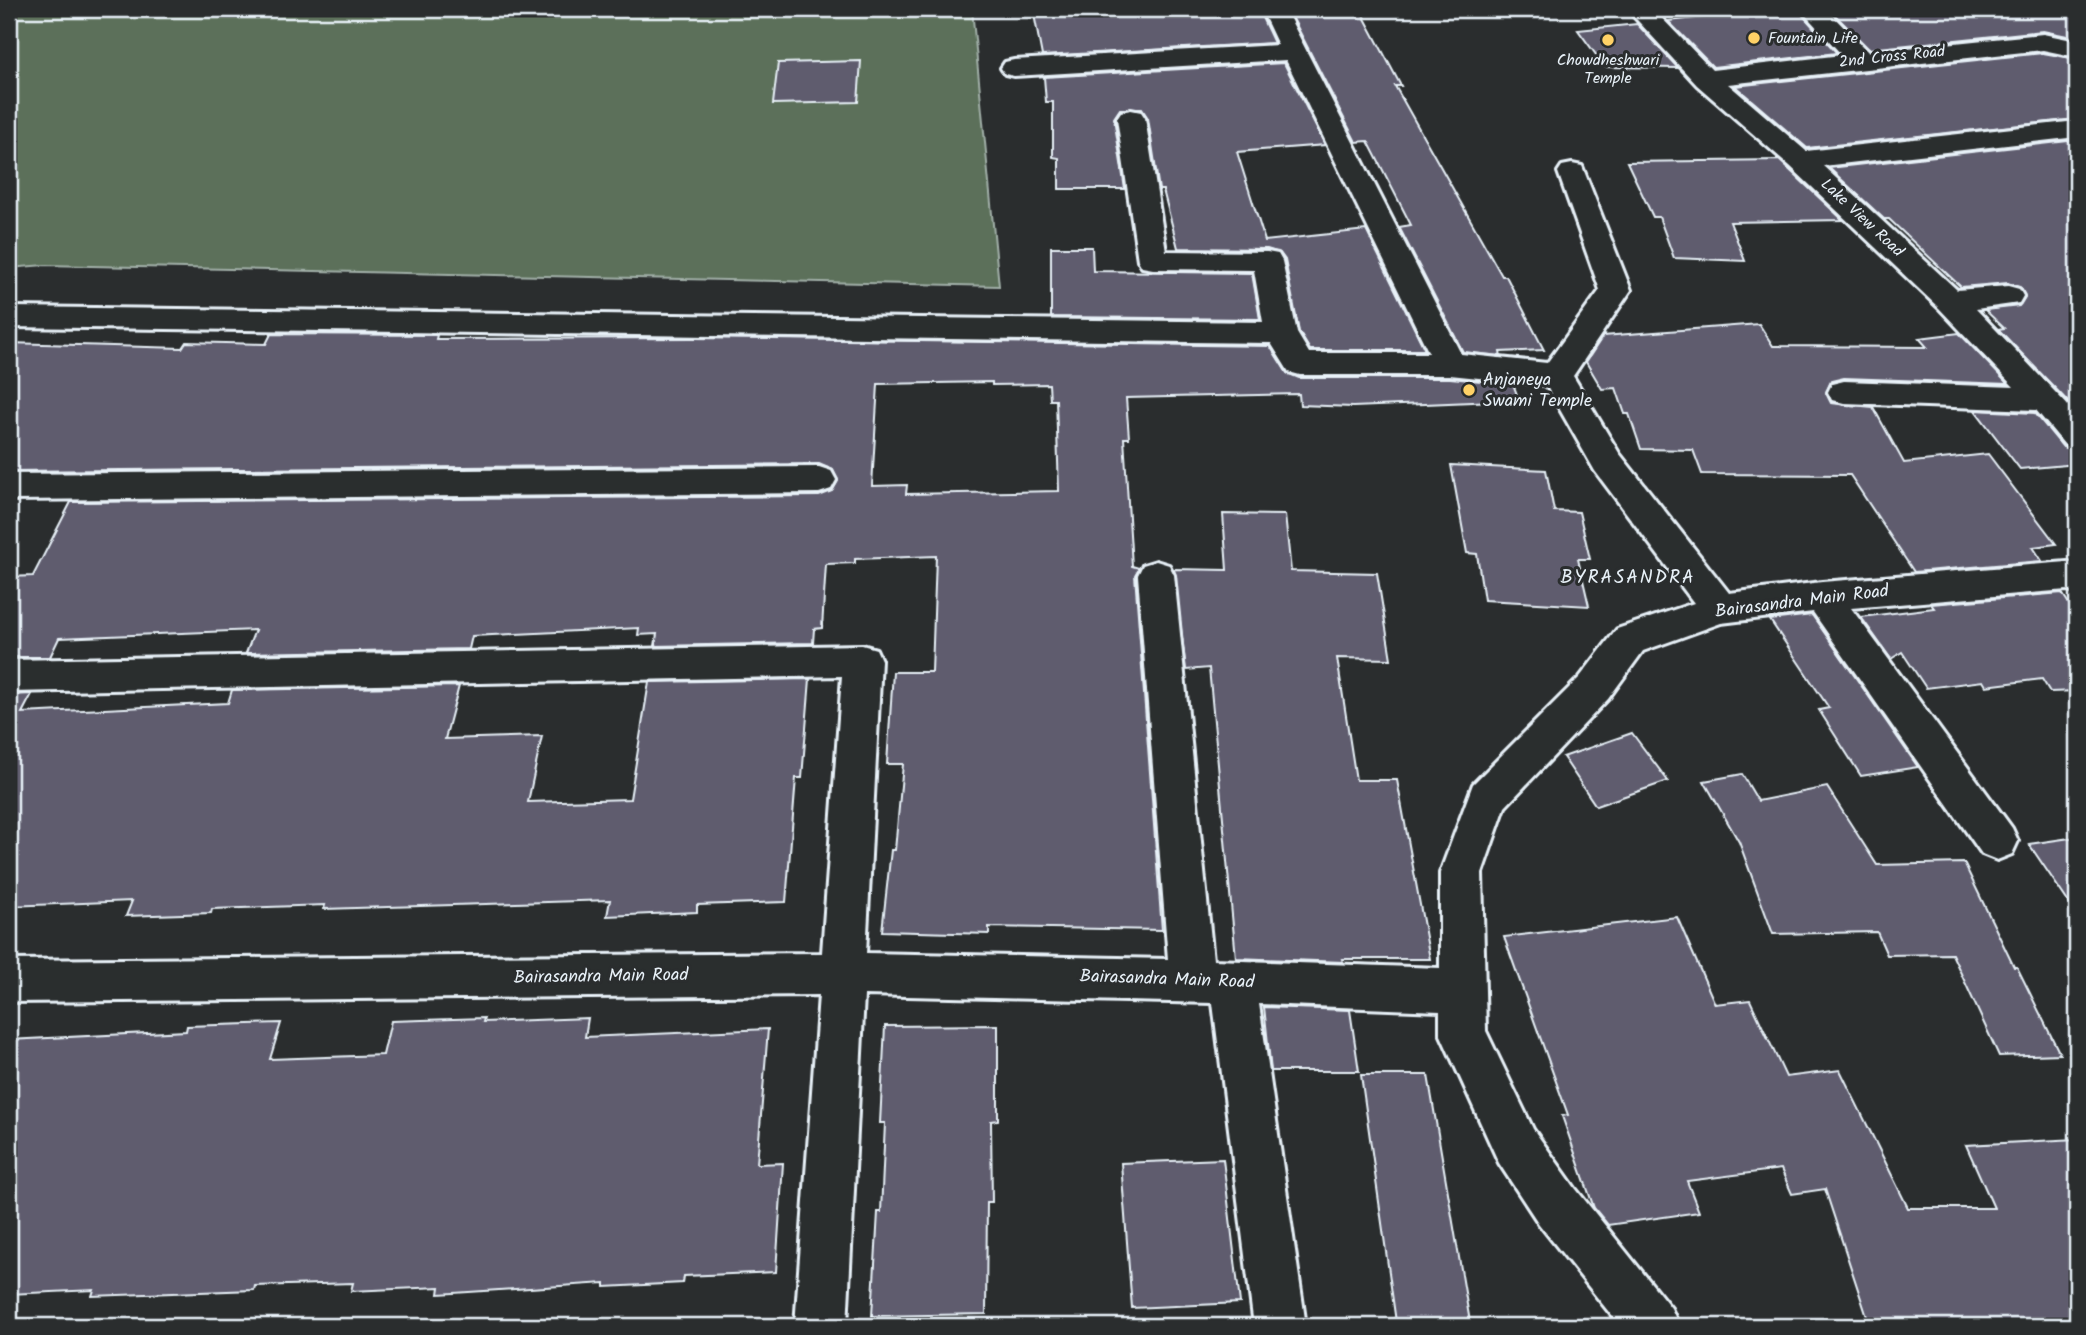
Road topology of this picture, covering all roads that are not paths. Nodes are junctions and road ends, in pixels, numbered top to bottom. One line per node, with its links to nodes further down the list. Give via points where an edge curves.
1 (1273, 9): 5 (street)
2 (1639, 9): 8 (street, Lake View Road)
3 (1812, 9): 6 (street)
4 (2077, 48): 6 (street, 2nd Cross Road, via 2043,42)
5 (1293, 52): 7 (street); 17 (street)
6 (1862, 60): 8 (street, 2nd Cross Road)
7 (1014, 68)
8 (1706, 79): 11 (street, Lake View Road)
9 (1131, 118): 16 (street, via 1153,260 1266,261)
10 (2077, 129): 11 (street)
11 (1800, 160): 14 (street, Lake View Road)
12 (1572, 172): 18 (street, via 1616,290)
13 (2008, 296): 14 (street)
14 (1950, 301): 20 (street, Lake View Road)
15 (9, 317): 16 (street)
16 (1281, 333): 17 (street, via 1300,364)
17 (1450, 364): 18 (street)
18 (1556, 375): 27 (street, via 1607,462)
19 (1844, 392): 20 (street)
20 (2045, 399): 21 (street, Lake View Road)
21 (2077, 437)
22 (819, 480): 23 (street)
23 (9, 486)
24 (1156, 575): 32 (street)
25 (2077, 578): 26 (street, Bairasandra Main Road)
26 (1822, 596): 27 (street, Bairasandra Main Road); 29 (street)
27 (1720, 609): 33 (street, Bairasandra Main Road, via 1630,640 1594,688 1488,797 1461,873)
28 (9, 676): 30 (street, via 862,660)
29 (1997, 841)
30 (843, 974): 31 (street, Bairasandra Main Road); 32 (street, Bairasandra Main Road); 34 (street)
31 (9, 981)
32 (1212, 981): 33 (street, Bairasandra Main Road); 35 (street)
33 (1463, 990): 36 (street, via 1463,1033 1516,1146 1557,1206)
34 (821, 1326)
35 (1280, 1326)
36 (1653, 1326)

